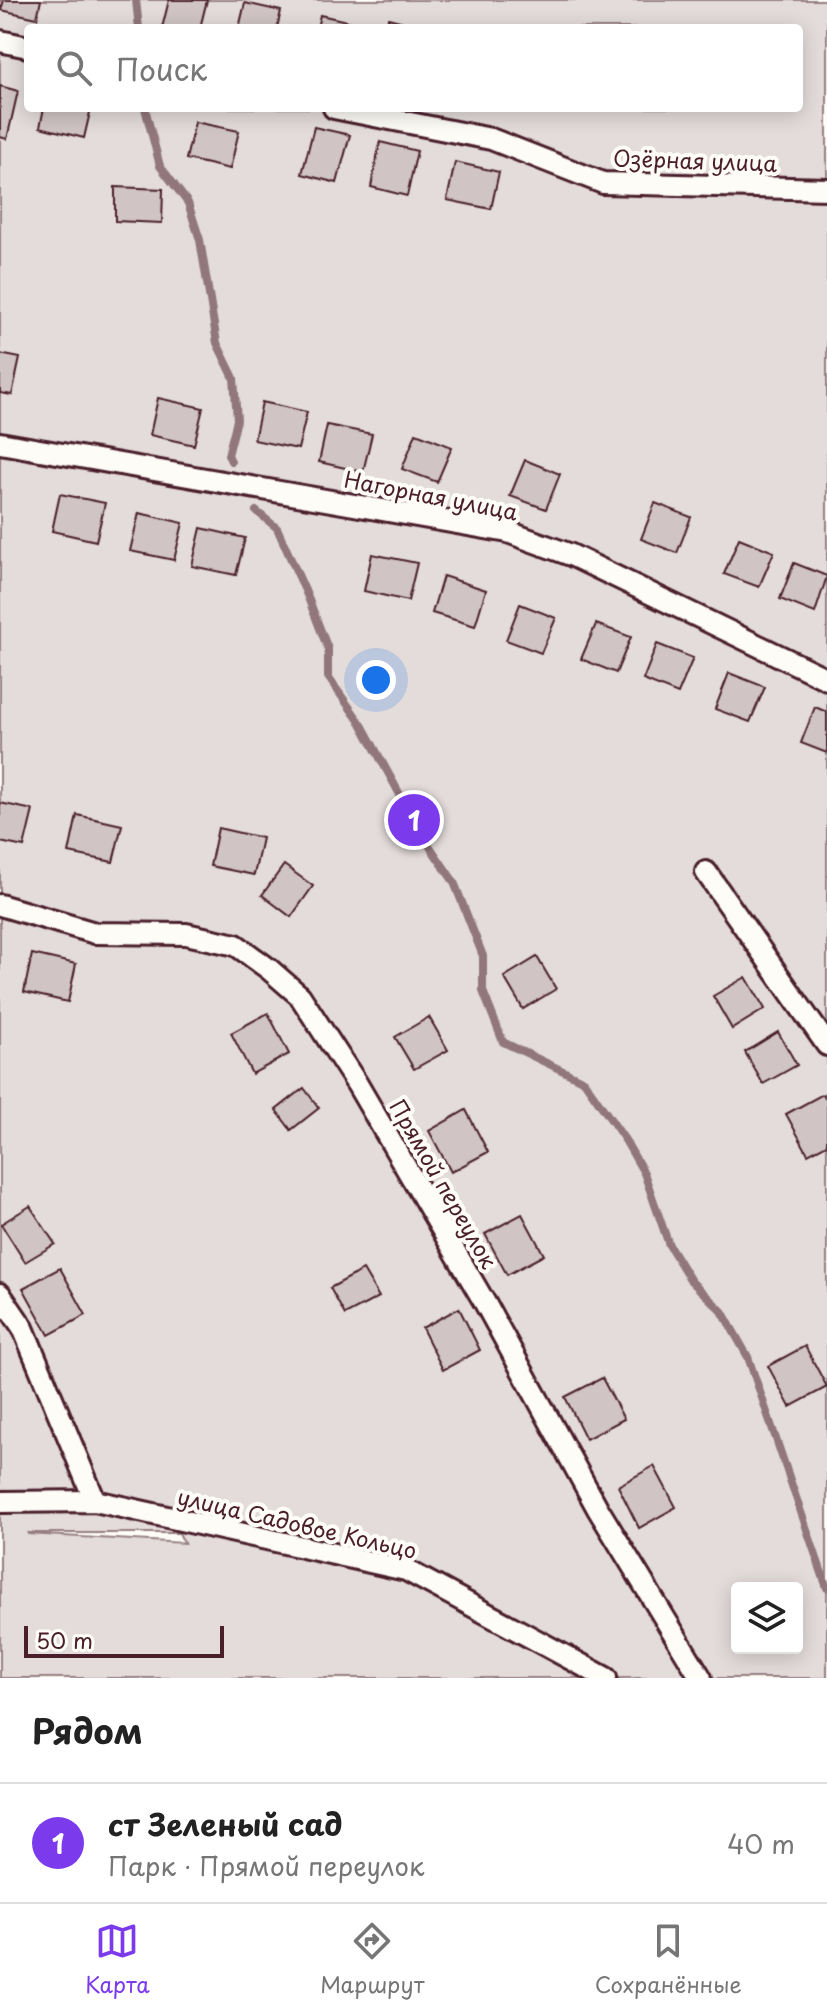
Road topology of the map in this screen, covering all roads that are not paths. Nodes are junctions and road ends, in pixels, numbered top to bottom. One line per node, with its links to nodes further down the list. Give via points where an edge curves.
1 (0, 41): 2 (street)
2 (24, 46)
3 (354, 112): 4 (street, Озёрная улица, via 491,139 603,183)
4 (827, 189)
5 (0, 443): 6 (street, Нагорная улица, via 508,532 571,555)
6 (827, 679)
7 (706, 872): 9 (street)
8 (0, 905): 14 (street, Прямой переулок, via 95,933 186,934 236,945 300,996 357,1084 598,1509)
9 (827, 1045)
10 (0, 1294): 11 (street, via 23,1328)
11 (95, 1501): 12 (street, улица Садовое Кольцо); 13 (street, улица Садовое Кольцо, via 406,1570)
12 (0, 1502)
13 (606, 1678)
14 (701, 1678)

